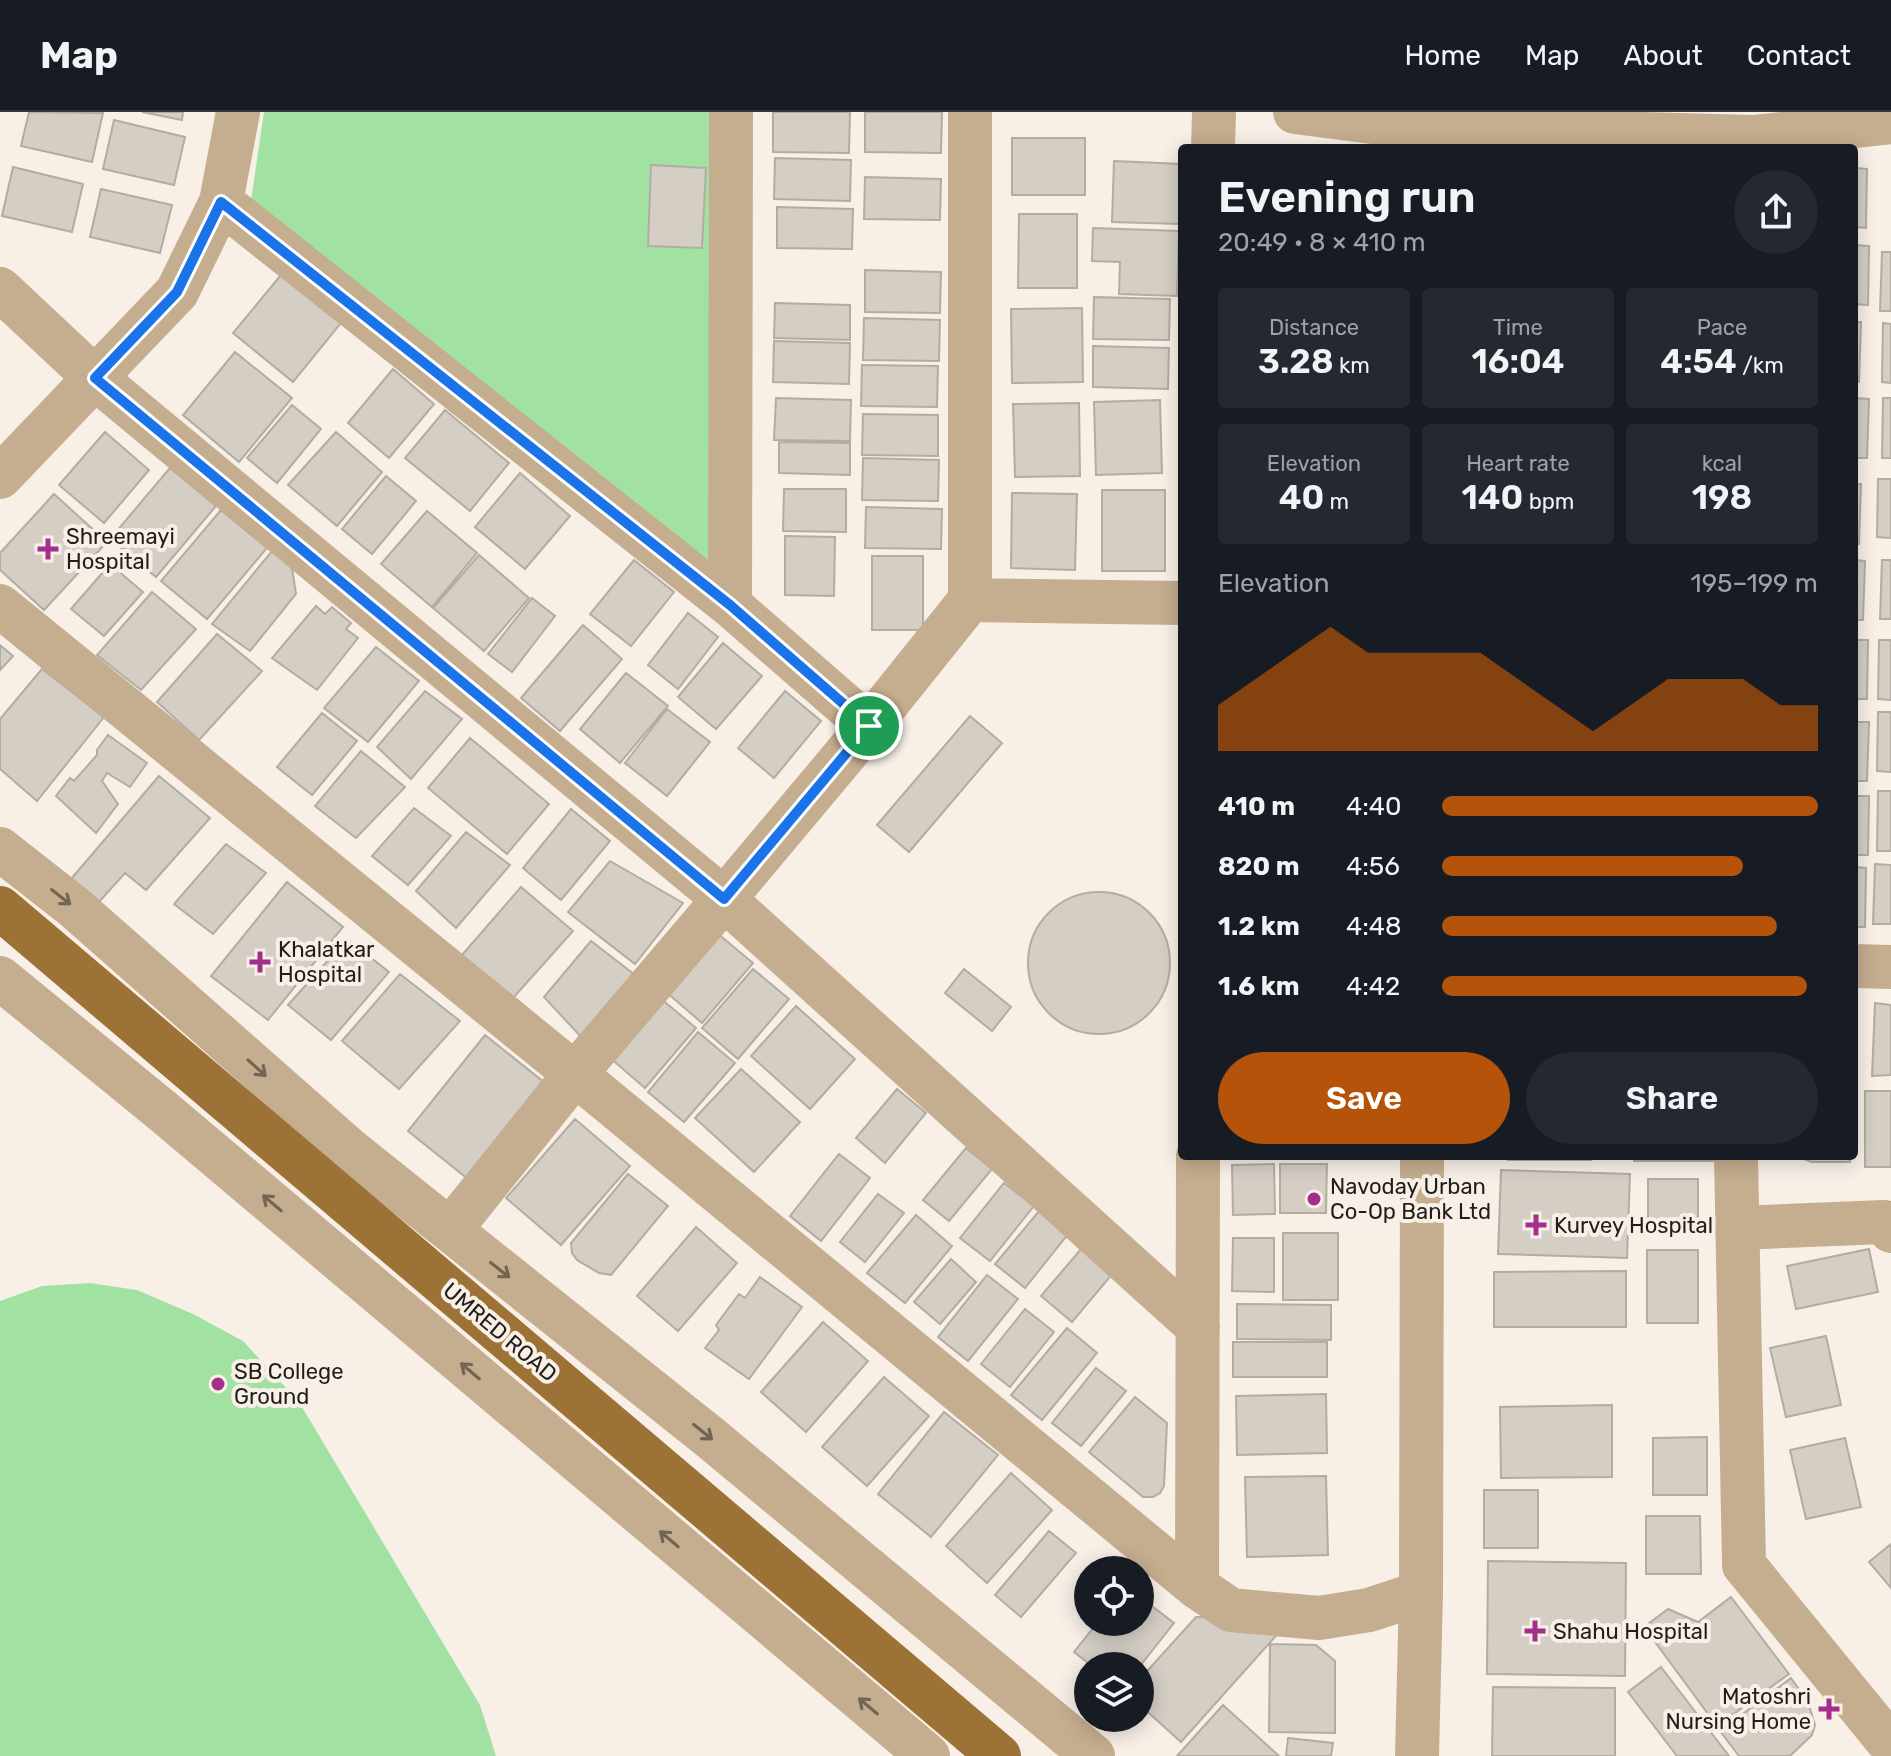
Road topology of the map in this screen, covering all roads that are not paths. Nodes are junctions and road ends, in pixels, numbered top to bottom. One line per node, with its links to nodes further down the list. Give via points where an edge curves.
1 (238, 112): 10 (street)
2 (731, 112): 16 (street)
3 (970, 112): 14 (street)
4 (1214, 112): 9 (street)
5 (1295, 112): 7 (street)
6 (1891, 122): 8 (street)
7 (1417, 129): 8 (street)
8 (1759, 132)
9 (1213, 144)
10 (221, 202): 12 (street, via 177,292); 16 (street)
11 (0, 289): 12 (street)
12 (95, 378): 13 (street); 20 (street)
13 (0, 477)
14 (970, 600): 15 (street); 18 (street)
15 (1178, 603)
16 (730, 605): 18 (street)
17 (0, 606): 25 (street)
18 (869, 726): 20 (street)
19 (0, 849): 30 (street, one-way to 30)
20 (724, 899): 25 (street); 32 (street)
21 (0, 908): 37 (main road, UMRED ROAD)
22 (1858, 966): 23 (street)
23 (1891, 967)
24 (0, 978): 36 (street, one-way to 24)
25 (575, 1074): 30 (street); 33 (street)
26 (1198, 1160): 32 (street)
27 (1422, 1160): 34 (street)
28 (1736, 1160): 29 (street)
29 (1736, 1228): 31 (street, via 1884,1222); 35 (street, via 1744,1565)
30 (450, 1230): 38 (street, one-way to 38, via 712,1439)
31 (1891, 1231)
32 (1198, 1327): 33 (street)
33 (1197, 1587): 34 (street, via 1231,1610 1319,1618 1369,1610)
34 (1421, 1593): 39 (street)
35 (1890, 1744): 40 (street)
36 (928, 1756)
37 (999, 1756)
38 (1093, 1756)
39 (1417, 1756)
40 (1877, 1756)

